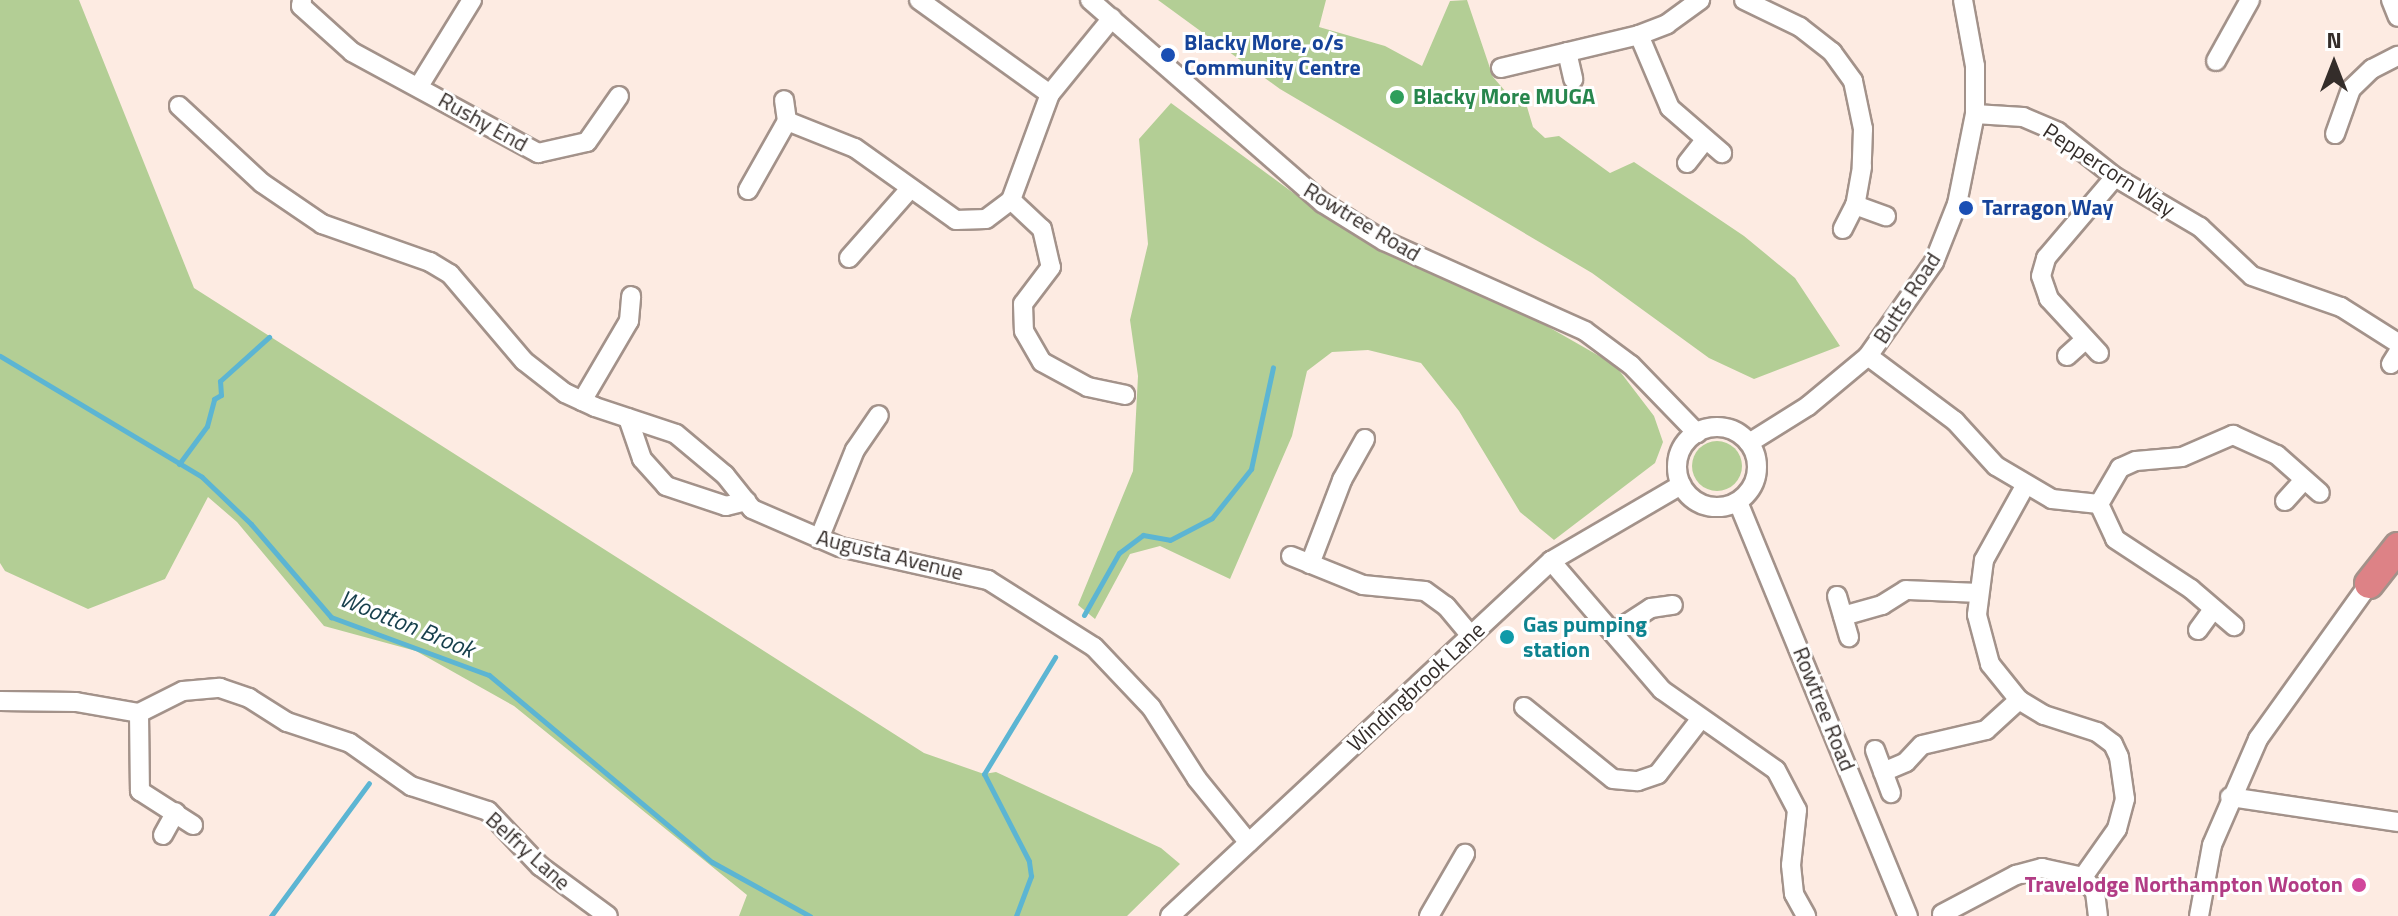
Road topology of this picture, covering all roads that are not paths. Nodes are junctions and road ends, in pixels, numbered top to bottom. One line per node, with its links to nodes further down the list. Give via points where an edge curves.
1 (302, 0): 18 (street, Rushy End, via 301,6 352,52)
2 (472, 0): 18 (street, Rushy End)
3 (919, 0): 19 (street)
4 (1090, 0): 11 (street, Rowtree Road)
5 (1700, 0): 12 (street, via 1679,17)
6 (1744, 0): 33 (street, via 1800,27 1832,52 1853,81 1863,129)
7 (1963, 0): 23 (street, Butts Road, via 1975,66)
8 (2250, 0): 15 (street)
9 (2391, 0): 10 (street)
10 (2398, 17)
11 (1112, 18): 19 (street); 47 (street, Rowtree Road, via 1323,203 1384,241 1585,331 1631,365)
12 (1639, 35): 13 (street); 26 (street, via 1670,108)
13 (1567, 52): 16 (street); 17 (street)
14 (2398, 56): 25 (street, via 2372,69 2351,89)
15 (2216, 61)
16 (1501, 68)
17 (1573, 79)
18 (419, 86): 20 (street, Rushy End, via 538,153 587,142)
19 (1050, 94): 32 (street)
20 (619, 96)
21 (784, 100): 24 (street)
22 (179, 106): 44 (street, Augusta Avenue, via 262,183 322,224 450,274 524,361)
23 (1975, 114): 29 (street, Peppercorn Way, via 2023,117 2058,132); 41 (street, Butts Road, via 1957,204 1934,262)
24 (787, 121): 30 (street); 31 (street, via 855,148)
25 (2335, 134)
26 (1704, 141): 27 (street); 28 (street)
27 (1722, 153)
28 (1687, 163)
29 (2115, 177): 38 (street, via 2046,258 2041,276 2049,299); 39 (street, Peppercorn Way, via 2200,227 2252,276 2341,307)
30 (748, 190)
31 (909, 190): 32 (street, via 956,220 986,219); 36 (street)
32 (1011, 200): 43 (street, via 1042,229 1051,267 1023,304 1024,331 1042,362 1088,387)
33 (1855, 205): 34 (street); 35 (street)
34 (1886, 216)
35 (1843, 229)
36 (849, 258)
37 (631, 296): 44 (street, via 629,321)
38 (2086, 339): 40 (street); 42 (street)
39 (2398, 343)
40 (2099, 353)
41 (1868, 356): 49 (street, Butts Road, via 1808,406); 52 (street, via 1955,421 1996,466)
42 (2067, 356)
43 (1125, 395)
44 (582, 401): 46 (street, Augusta Avenue)
45 (879, 415): 58 (street, via 855,450)
46 (628, 418): 54 (street, Augusta Avenue, via 676,434 725,475); 54 (street, via 642,459 666,486 726,506)
47 (1697, 433): 49 (street, via 1718,427); 51 (street, via 1678,458)
48 (1365, 439): 62 (street, via 1342,480)
49 (1749, 443): 56 (street, via 1756,477)
50 (2303, 481): 53 (street); 55 (street); 57 (street, via 2277,455 2233,435 2182,457 2136,461 2120,468)
51 (1681, 485): 56 (street, via 1703,505); 61 (street, Windingbrook Lane)
52 (2025, 486): 57 (street, via 2052,499); 64 (street, via 1993,539)
53 (2320, 493)
54 (746, 501): 58 (street, Augusta Avenue, via 752,509)
55 (2285, 501)
56 (1738, 502): 95 (street, Rowtree Road)
57 (2099, 504): 67 (street, via 2115,539)
58 (819, 539): 87 (street, Augusta Avenue, via 988,580 1094,647 1151,707 1197,779)
59 (2398, 547): 63 (highway)
60 (1291, 556): 62 (street)
61 (1551, 561): 71 (street); 72 (street, Windingbrook Lane)
62 (1310, 564): 72 (street, via 1363,585 1425,591)
63 (2369, 584): 82 (street, via 2258,739)
64 (1977, 593): 68 (street, via 1906,590 1882,605); 74 (street, via 1980,637 1990,664)
65 (1837, 596): 68 (street)
66 (1673, 605): 71 (street, via 1651,608)
67 (2213, 609): 69 (street); 70 (street)
68 (1843, 616): 73 (street)
69 (2234, 626)
70 (2198, 630)
71 (1614, 632): 78 (street, via 1662,690)
72 (1470, 635): 87 (street, Windingbrook Lane)
73 (1849, 637)
74 (2019, 700): 80 (street, via 1986,730 1922,745 1906,762); 89 (street, via 2044,715 2097,732 2113,744 2119,757 2125,799 2117,829)
75 (0, 701): 77 (street, via 76,702)
76 (1524, 707): 78 (street, via 1613,779 1638,781 1658,774)
77 (139, 713): 83 (street, via 140,791); 92 (street, Belfry Lane, via 183,691 220,688 249,698 287,722 350,743 411,786 488,811 540,866)
78 (1699, 721): 94 (street, via 1776,770 1792,794 1797,810 1794,894)
79 (1875, 750): 80 (street)
80 (1883, 772): 81 (street)
81 (1891, 793)
82 (2230, 797): 84 (street); 97 (street, via 2212,845)
83 (176, 812): 85 (street); 86 (street)
84 (2398, 822)
85 (193, 825)
86 (163, 835)
87 (1249, 843): 91 (street, Windingbrook Lane)
88 (1465, 854): 93 (street)
89 (2083, 877): 90 (street, via 2042,868); 96 (street, via 2095,892)
90 (1939, 909)
91 (1174, 915)
92 (608, 916)
93 (1429, 916)
94 (1806, 916)
95 (1908, 916)
96 (2098, 916)
97 (2199, 916)

